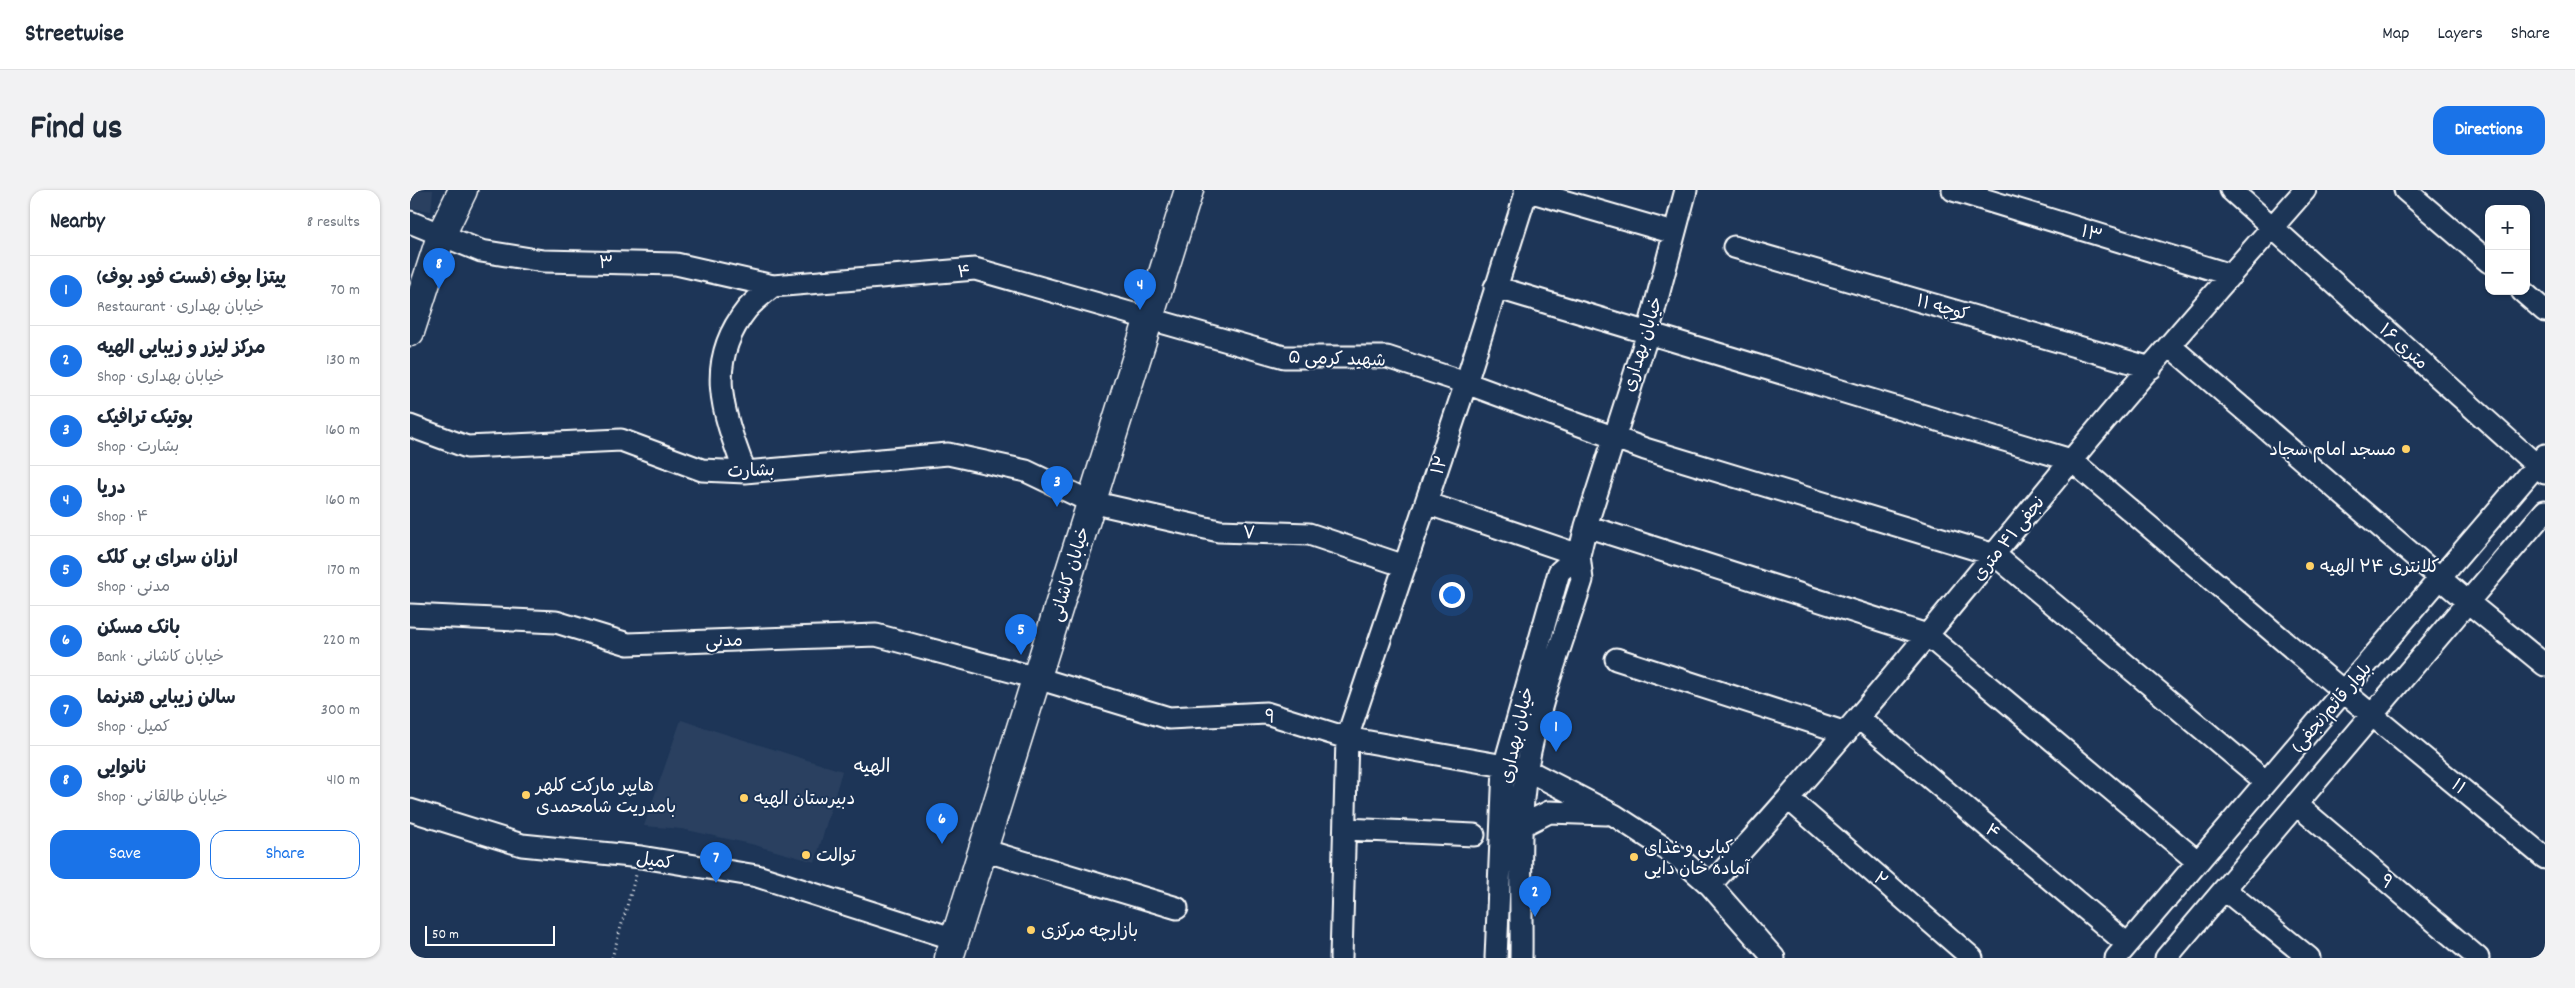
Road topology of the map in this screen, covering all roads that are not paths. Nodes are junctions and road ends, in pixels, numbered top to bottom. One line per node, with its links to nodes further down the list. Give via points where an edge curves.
1 (463, 190): 11 (main road)
2 (1189, 190): 20 (main road, خیابان کاشانی)
3 (1526, 190): 12 (street); 17 (street, ۱۲)
4 (1686, 190): 12 (street, خیابان بهداری)
5 (1953, 190): 15 (street, ۱۳)
6 (2231, 190): 10 (street, ۱۶ متری)
7 (2304, 190): 10 (street, نجفی ۴۱ متری)
8 (2405, 190): 14 (street)
9 (410, 222): 11 (street)
10 (2272, 227): 15 (street, نجفی ۴۱ متری); 29 (street, ۱۶ متری)
11 (442, 233): 16 (street, ۳, via 481,251 543,260 676,264); 21 (main road)
12 (1674, 233): 22 (street, خیابان بهداری)
13 (1734, 247): 24 (street, کوچه ۱۱)
14 (2485, 259)
15 (2231, 275): 23 (street, نجفی ۴۱ متری)
16 (772, 286): 20 (street, ۴, via 975,270); 30 (street, via 747,309 728,342 720,373 725,417)
17 (1496, 287): 22 (street); 25 (street, ۱۲)
18 (2527, 295): 19 (street)
19 (2545, 311)
20 (1149, 318): 25 (street, ۵ شهید کرمی, via 1284,357 1387,357); 31 (main road, خیابان کاشانی)
21 (410, 332)
22 (1648, 333): 27 (street, خیابان بهداری); 28 (street)
23 (2170, 346): 24 (street, نجفی ۴۱ متری); 38 (street)
24 (2152, 368): 28 (street, نجفی ۴۱ متری)
25 (1466, 383): 27 (street, ۵ شهید کرمی); 32 (street, ۱۲)
26 (410, 426): 30 (street, بشارت, via 467,447 621,440 702,470)
27 (1613, 437): 34 (street, خیابان بهداری); 36 (street, ۵ شهید کرمی)
28 (2071, 460): 36 (street, نجفی ۴۱ متری); 45 (street, ۱۱)
29 (2542, 464): 38 (street, بلوار قائم(نجفی))
30 (745, 472): 31 (street, بشارت, via 948,454 1026,471)
31 (1091, 502): 37 (street, ۷, via 1219,531 1309,534); 44 (main road, خیابان کاشانی)
32 (1426, 503): 35 (street); 37 (street, ۱۲)
33 (2545, 511): 39 (street, بلوار قائم(نجفی))
34 (1586, 526): 35 (street, خیابان بهداری); 41 (street)
35 (1579, 555): 49 (street, خیابان بهداری, via 1559,572); 50 (street, خیابان بهداری, via 1582,580 1533,738)
36 (1995, 555): 41 (street, نجفی ۴۱ متری); 51 (street)
37 (1405, 566): 48 (street, ۱۲)
38 (2440, 578): 39 (street); 45 (street, بلوار قائم(نجفی))
39 (2469, 603): 43 (street); 46 (street, بلوار قائم(نجفی))
40 (410, 615): 44 (street, مدنی, via 556,622 628,644 876,635)
41 (1927, 635): 47 (street, نجفی ۴۱ متری); 62 (street)
42 (1616, 659): 47 (street)
43 (2545, 665)
44 (1036, 678): 48 (street, ۹, via 1168,718 1266,713); 60 (main road, خیابان کاشانی)
45 (2344, 692): 46 (street, ۱۱); 51 (street, بلوار قائم(نجفی))
46 (2373, 715): 53 (street, بلوار قائم(نجفی)); 61 (street, ۱۱)
47 (1852, 726): 52 (street, نجفی ۴۱ متری); 67 (street, ۴)
48 (1348, 738): 49 (street, ۹); 58 (street, ۱۲)
49 (1504, 768): 50 (street, ۹); 56 (street, خیابان بهداری)
50 (1527, 770): 55 (street); 57 (street, خیابان بهداری)
51 (2266, 782): 62 (street, بلوار قائم(نجفی))
52 (1789, 800): 63 (street, نجفی ۴۱ متری); 72 (street, ۲)
53 (2296, 804): 64 (street, بلوار قائم(نجفی)); 75 (street, ۹)
54 (410, 810): 66 (street, کمیل, via 522,845 641,857 758,876)
55 (1614, 815): 57 (street, via 1549,812); 63 (street, via 1676,856)
56 (1500, 824): 57 (street); 69 (street, خیابان بهداری)
57 (1523, 825): 70 (street, خیابان بهداری)
58 (1346, 829): 59 (street); 68 (street, ۱۲)
59 (1474, 835)
60 (983, 850): 65 (street); 66 (main road, خیابان کاشانی)
61 (2545, 858)
62 (2198, 862): 67 (street, بلوار قائم(نجفی))
63 (1710, 885): 71 (street)
64 (2225, 890): 73 (street, بلوار قائم(نجفی)); 74 (street)
65 (1177, 908)
66 (952, 949)
67 (2121, 951)
68 (1341, 958)
69 (1496, 958)
70 (1521, 958)
71 (1774, 958)
72 (1972, 958)
73 (2166, 958)
74 (2309, 958)
75 (2478, 958)

